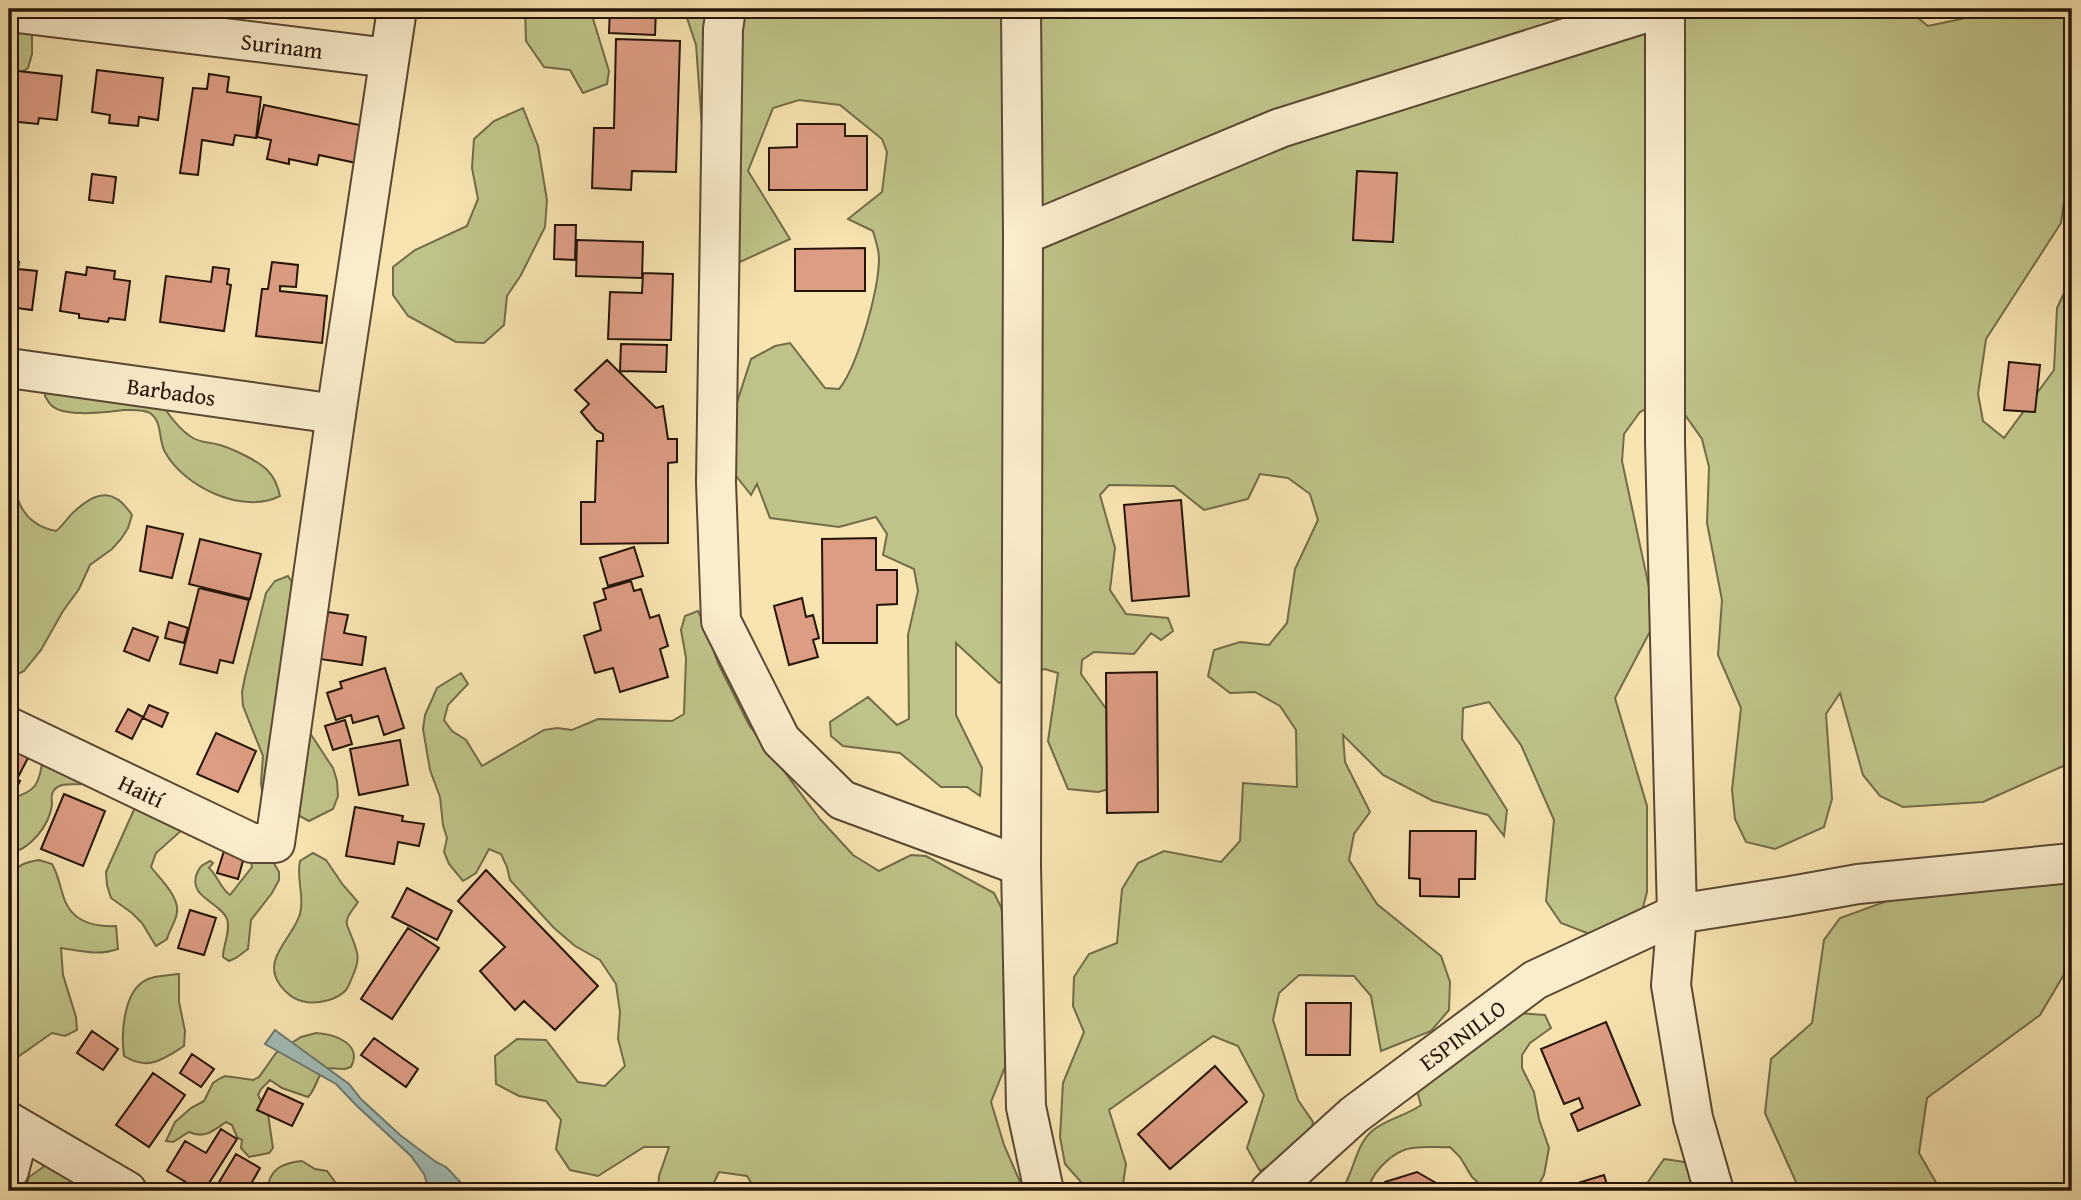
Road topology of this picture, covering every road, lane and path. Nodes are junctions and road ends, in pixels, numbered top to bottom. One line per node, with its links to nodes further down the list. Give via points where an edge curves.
1 (397, 9): 7 (street)
2 (726, 9): 13 (street, via 716,482 721,621 781,740 842,800)
3 (1021, 9): 8 (street)
4 (1658, 9): 8 (street, via 1280,128)
5 (1665, 9): 14 (street, via 1665,442)
6 (9, 12): 7 (street, Surinam)
7 (389, 58): 10 (street)
8 (1023, 235): 13 (street)
9 (9, 368): 10 (street, Barbados)
10 (336, 414): 11 (street, Haití, via 275,843 252,843)
11 (9, 727)
12 (2072, 863): 14 (street, ESPINILLO, via 1858,884)
13 (1021, 866): 18 (street, via 1026,1107)
14 (1677, 914): 19 (street, ESPINILLO, via 1535,980 1354,1115); 20 (street, via 1671,985 1693,1118)
15 (14, 1125): 16 (street); 17 (street)
16 (9, 1171)
17 (127, 1191)
18 (1044, 1191)
19 (1270, 1191)
20 (1714, 1191)

